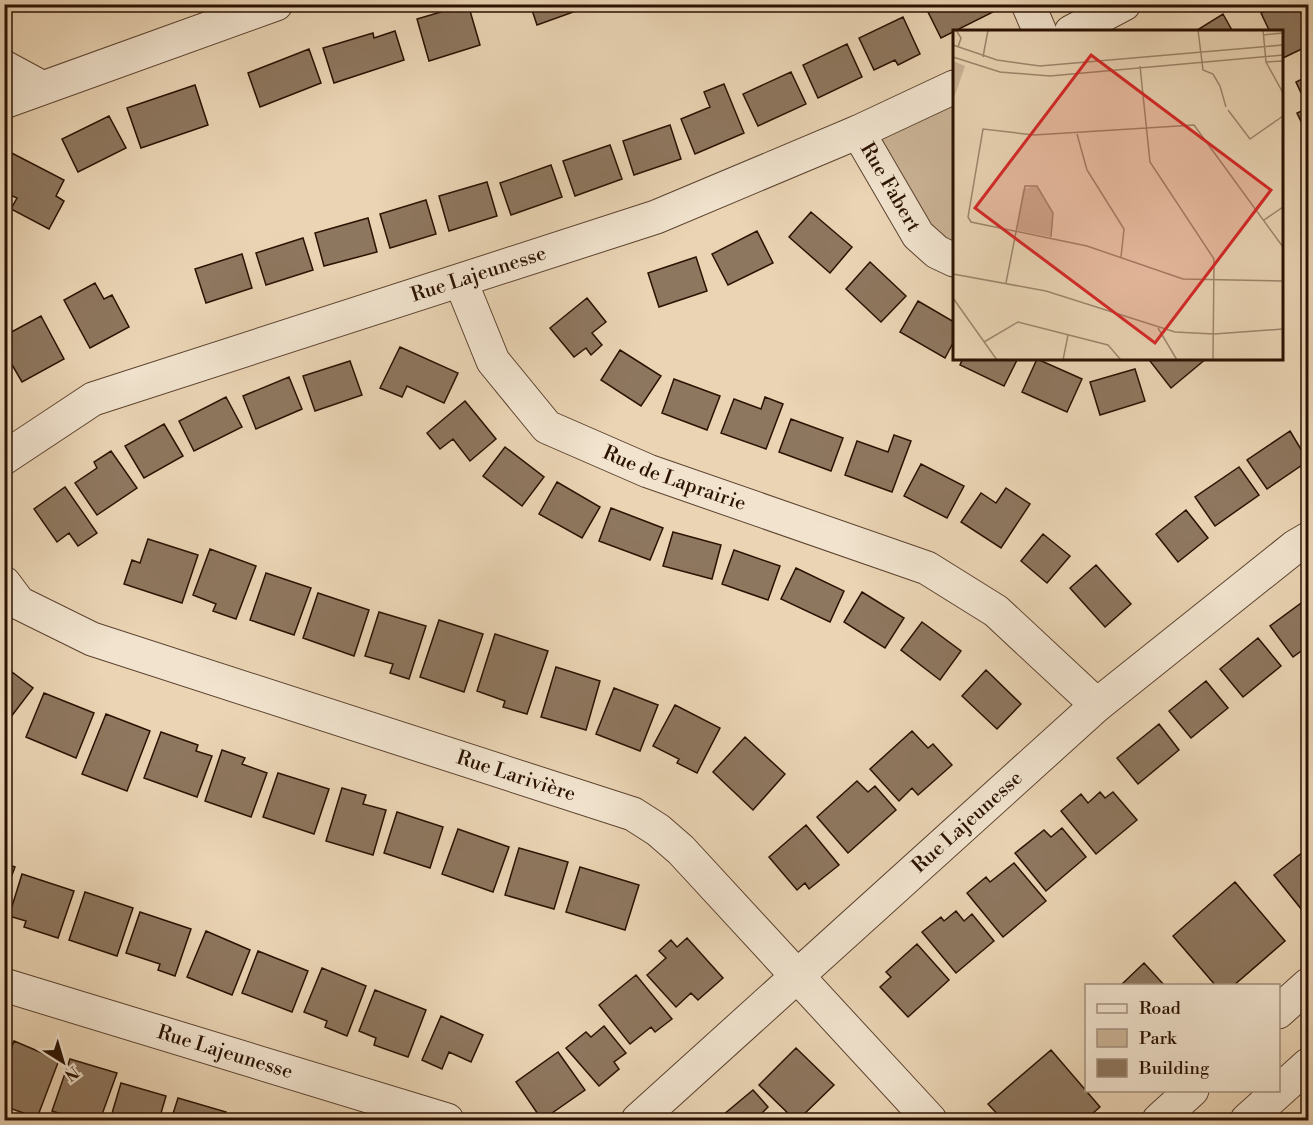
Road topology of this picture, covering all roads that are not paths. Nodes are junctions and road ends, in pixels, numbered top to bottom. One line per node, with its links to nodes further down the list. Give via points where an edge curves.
1 (276, 4): 7 (street)
2 (1028, 4): 4 (street)
3 (1124, 4): 5 (street)
4 (1039, 30)
5 (1075, 30)
6 (4, 68): 7 (street)
7 (41, 87): 9 (street)
8 (953, 87): 10 (street, Rue Lajeunesse)
9 (4, 102)
10 (858, 132): 11 (street, Rue Fabert, via 918,235 937,252); 12 (street, Rue Lajeunesse, via 656,217)
11 (953, 260)
12 (461, 282): 13 (street, Rue Lajeunesse, via 93,399); 16 (street, Rue de Laprairie, via 493,361 547,427 648,471 927,568 996,611)
13 (4, 458)
14 (1308, 538): 16 (street, Rue Lajeunesse)
15 (4, 584): 17 (street, Rue Larivière, via 19,603 92,639 633,814 681,850)
16 (1097, 705): 17 (street, Rue Lajeunesse)
17 (799, 975): 26 (street, Rue Lajeunesse); 27 (street, Rue Larivière)
18 (4, 985): 25 (street, Rue Lajeunesse)
19 (1308, 985): 20 (street)
20 (1280, 1010)
21 (1308, 1065): 22 (street)
22 (1280, 1091)
23 (1190, 1092): 28 (street)
24 (1279, 1092): 29 (street)
25 (447, 1120)
26 (638, 1120)
27 (930, 1120)
28 (1160, 1120)
29 (1248, 1120)

